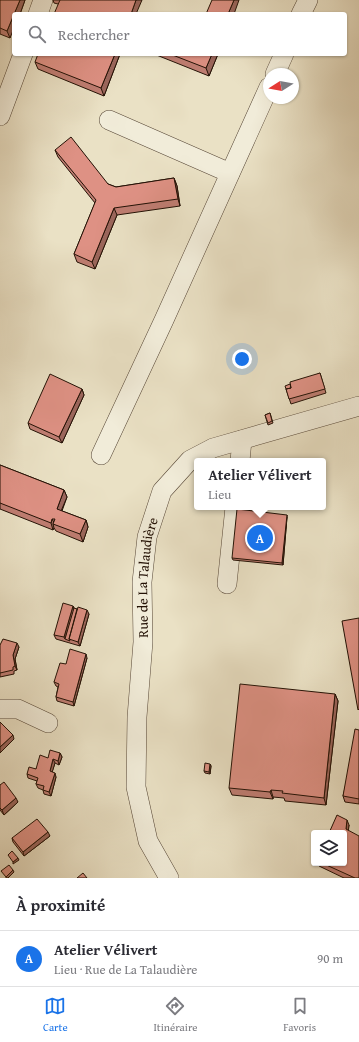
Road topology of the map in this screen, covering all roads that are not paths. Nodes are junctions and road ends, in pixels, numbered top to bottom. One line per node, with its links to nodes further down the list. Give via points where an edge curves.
1 (43, 0): 3 (street)
2 (308, 0): 4 (street)
3 (39, 12)
4 (302, 12)
5 (22, 56): 9 (street)
6 (283, 56): 7 (street)
7 (278, 68)
8 (263, 100): 11 (street)
9 (0, 116)
10 (109, 120): 11 (street)
11 (230, 173): 14 (street)
12 (359, 406): 13 (street, Rue de La Talaudière)
13 (242, 440): 15 (street); 20 (street, Rue de La Talaudière, via 213,448 190,460 162,491 147,537 142,582 143,642 137,717 136,787 148,841)
14 (101, 455)
15 (240, 458)
16 (235, 510): 17 (street)
17 (227, 584)
18 (0, 710): 19 (street, via 18,709)
19 (48, 722)
20 (169, 878)

